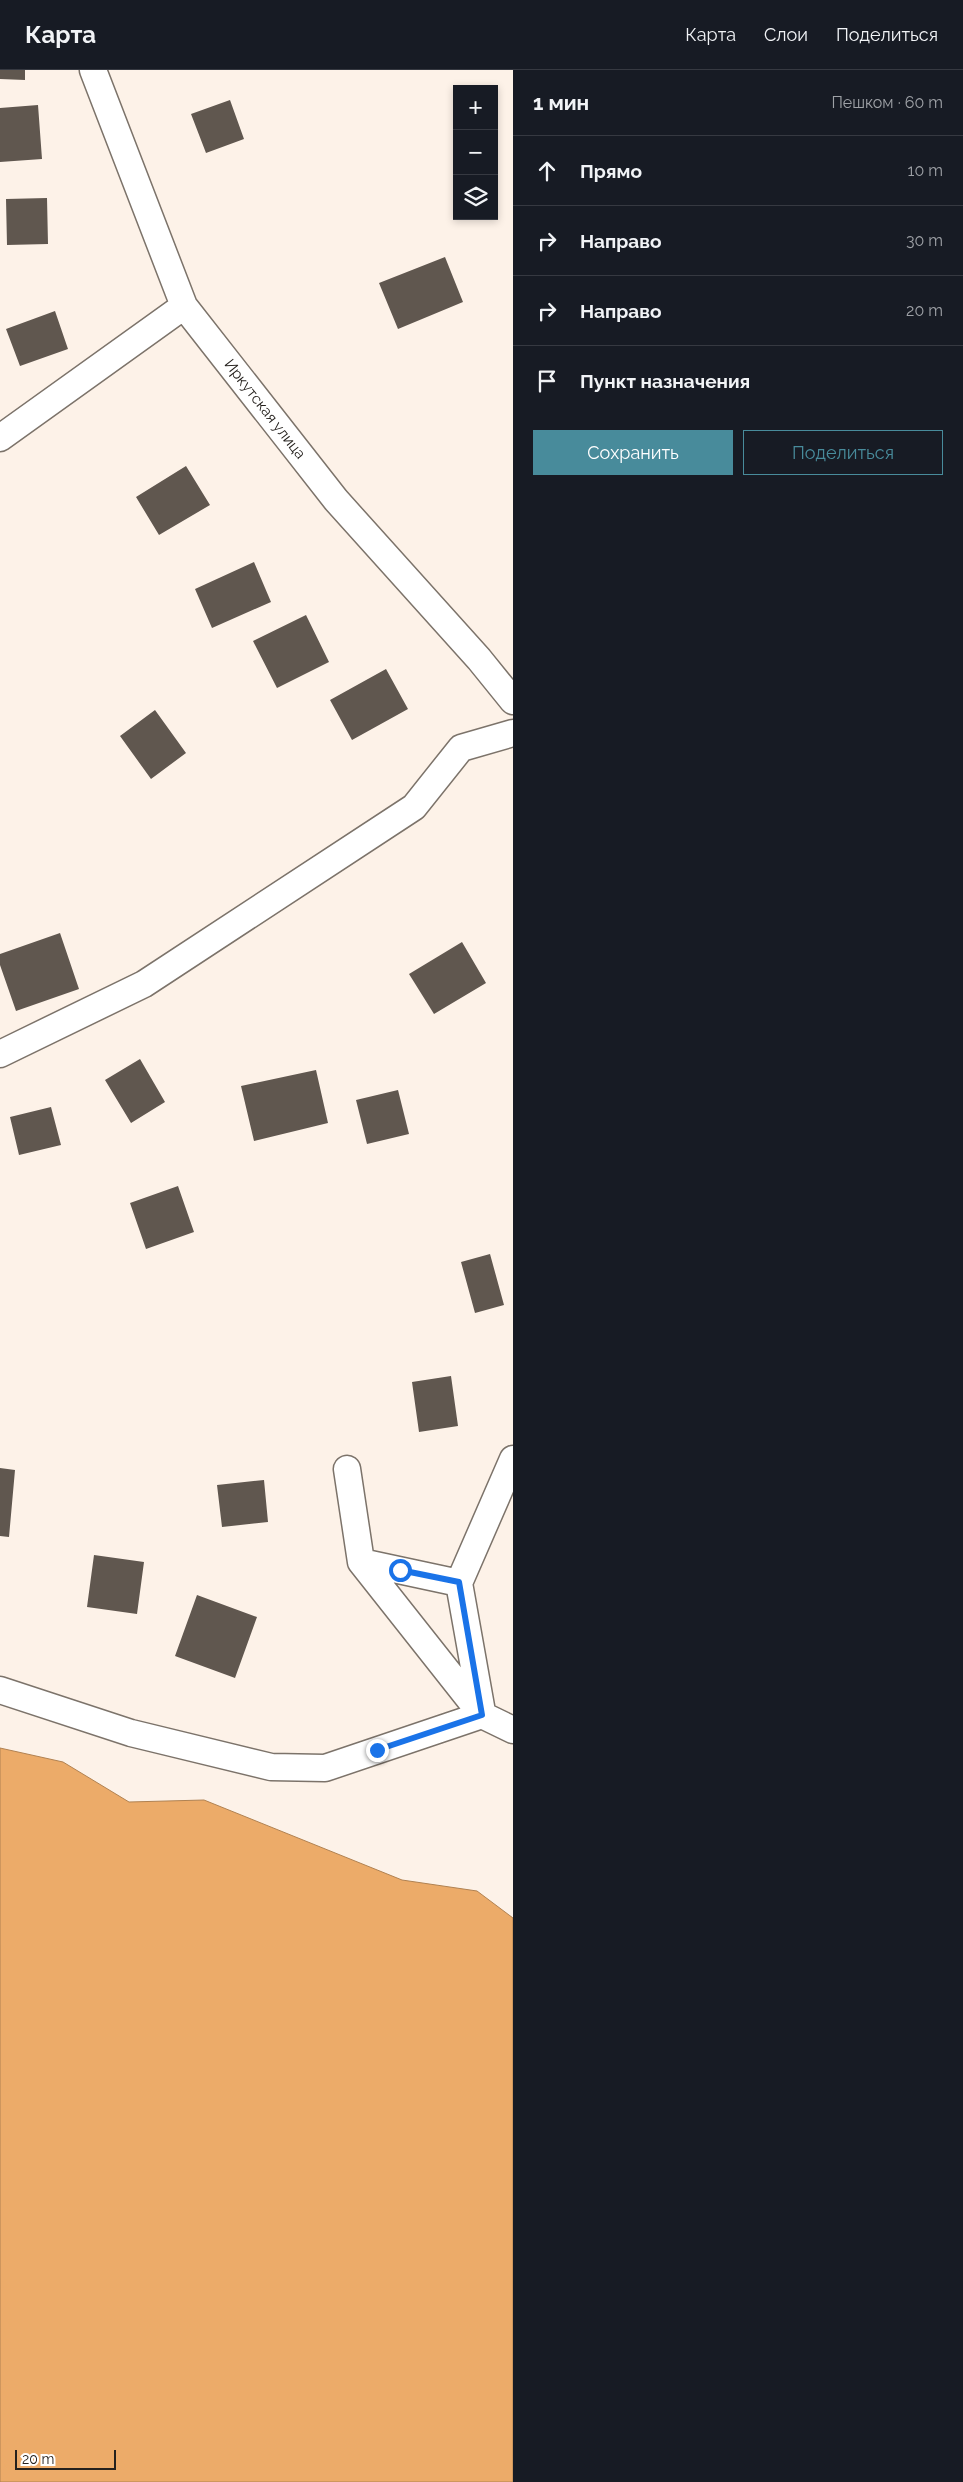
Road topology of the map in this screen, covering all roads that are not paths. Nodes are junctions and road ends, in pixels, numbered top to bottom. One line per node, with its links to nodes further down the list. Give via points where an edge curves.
1 (93, 70): 2 (street, Иркутская улица)
2 (184, 306): 3 (street); 4 (street, Иркутская улица, via 336,500 479,659)
3 (0, 438)
4 (513, 702)
5 (513, 733): 6 (street, via 460,748 414,807 144,984)
6 (0, 1054)
7 (513, 1459): 10 (street)
8 (347, 1469): 9 (street)
9 (361, 1562): 10 (street); 12 (street)
10 (459, 1582): 12 (street)
11 (0, 1690): 12 (street, via 131,1733 271,1767 325,1768)
12 (482, 1715): 13 (street)
13 (513, 1730)

